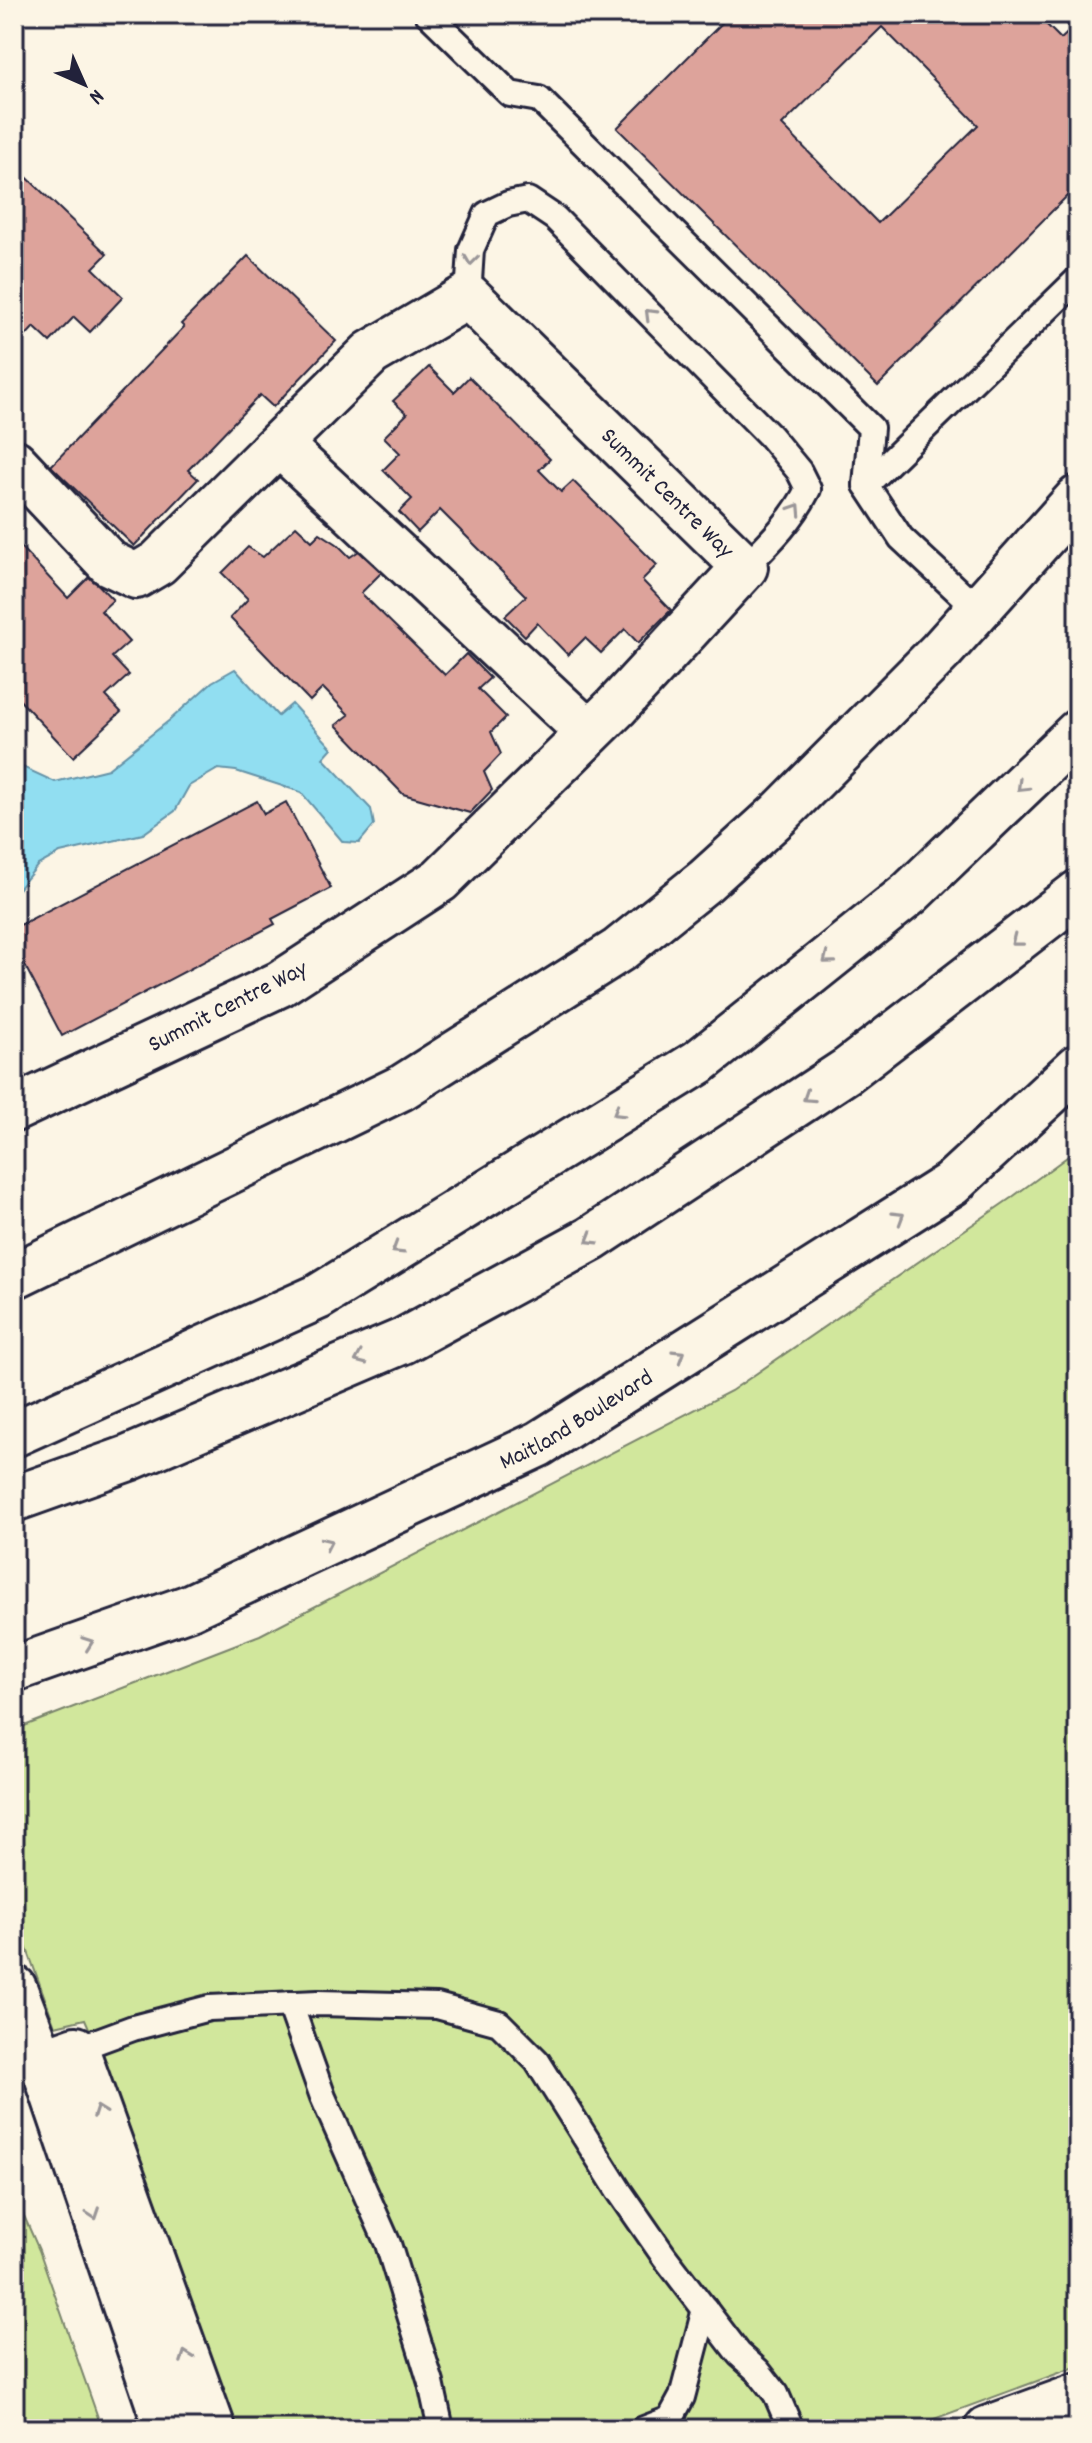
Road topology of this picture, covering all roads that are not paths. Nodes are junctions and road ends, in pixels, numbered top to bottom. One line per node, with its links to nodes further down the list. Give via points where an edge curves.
1 (428, 14): 6 (lane, via 510,94 539,99 871,428)
2 (1078, 279): 6 (lane)
3 (468, 296): 4 (main road, via 371,353); 8 (main road, Summit Centre Way); 8 (lane, one-way to 3, via 799,508 808,489 799,471 555,218 528,200 487,214 471,250)
4 (280, 445): 5 (main road, via 158,563 136,576 109,563); 11 (main road)
5 (14, 462)
6 (866, 485): 9 (lane, via 901,538)
7 (1078, 498): 9 (main road)
8 (745, 567): 11 (main road, Summit Centre Way)
9 (978, 610): 17 (main road, via 779,814 619,950 401,1088)
10 (1078, 732): 18 (main road, one-way to 18, via 910,893 699,1062 318,1297)
11 (589, 733): 15 (main road, Summit Centre Way, via 440,880 280,984)
12 (1078, 893): 19 (main road, one-way to 19, via 848,1070 591,1239 403,1341 129,1458)
13 (1078, 1067): 16 (main road, Maitland Boulevard)
14 (1078, 1092): 16 (main road)
15 (14, 1109)
16 (951, 1184): 20 (main road, Maitland Boulevard, one-way to 16, via 190,1607 539,1444)
17 (14, 1276)
18 (14, 1434)
19 (14, 1499)
20 (14, 1669)
21 (14, 1988): 23 (main road)
22 (290, 2004): 23 (lane, via 209,2008); 24 (lane, via 437,2006 499,2023 537,2061 619,2191); 28 (lane, via 323,2097 388,2244)
23 (59, 2055): 26 (main road, one-way to 26); 27 (main road, one-way to 23)
24 (705, 2309): 29 (lane, via 682,2397 670,2419); 30 (lane, via 776,2394)
25 (1078, 2396): 31 (main road)
26 (167, 2429)
27 (213, 2429)
28 (441, 2429)
29 (644, 2429)
30 (791, 2429)
31 (987, 2429)

